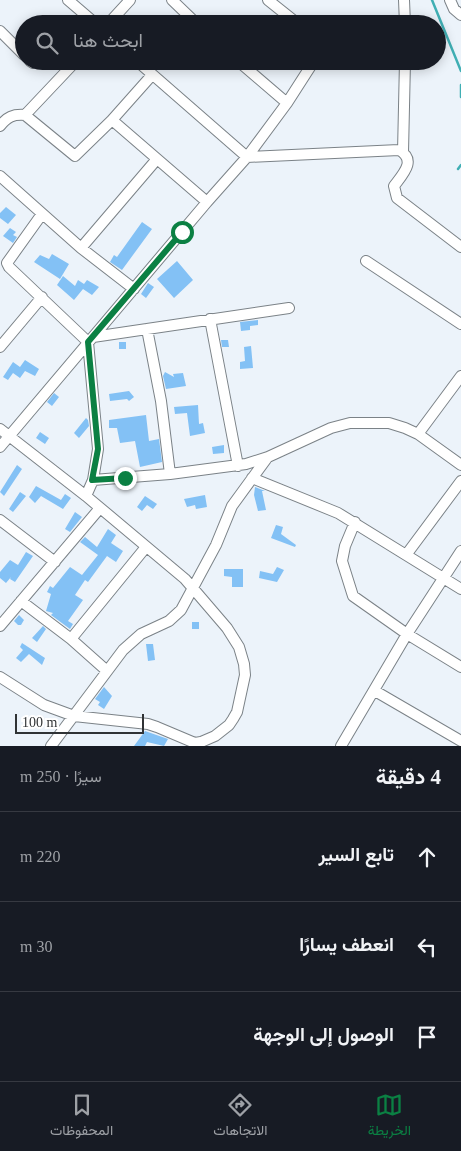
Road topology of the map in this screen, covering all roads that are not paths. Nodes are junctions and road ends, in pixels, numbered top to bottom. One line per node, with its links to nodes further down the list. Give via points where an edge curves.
1 (68, 0): 7 (street)
2 (130, 0): 8 (street)
3 (172, 0): 9 (street)
4 (268, 0): 10 (street)
5 (404, 0): 11 (street)
6 (450, 0): 12 (street)
7 (86, 15)
8 (116, 15)
9 (188, 15)
10 (287, 15)
11 (405, 15)
12 (461, 15)
13 (0, 31): 14 (street)
14 (15, 46)
15 (65, 70): 22 (street)
16 (147, 70): 20 (street)
17 (248, 70): 21 (street)
18 (308, 70): 21 (street)
19 (405, 70): 25 (street)
20 (152, 75): 23 (street); 26 (street)
21 (287, 103): 26 (street)
22 (25, 115): 23 (street, via 75,156); 24 (street, via 13,115)
23 (112, 120): 27 (street)
24 (1, 122)
25 (403, 152): 26 (street); 31 (street, via 409,163 394,186 396,198)
26 (247, 157): 29 (street)
27 (157, 159): 29 (street); 32 (street)
28 (0, 176): 30 (street)
29 (206, 202): 34 (street)
30 (42, 214): 32 (street); 35 (street, via 7,263)
31 (461, 247)
32 (81, 248): 34 (street)
33 (366, 261): 38 (street)
34 (134, 289): 40 (street)
35 (42, 297): 40 (street); 41 (street)
36 (289, 308): 37 (street)
37 (210, 319): 39 (street); 49 (street)
38 (461, 324)
39 (147, 329): 40 (street); 50 (street, via 161,401)
40 (91, 339): 45 (street); 52 (street, via 98,449)
41 (2, 340)
42 (461, 376): 44 (street)
43 (0, 429): 45 (street)
44 (418, 434): 47 (street, via 388,424 350,423 331,428); 48 (street)
45 (10, 436): 46 (street); 54 (street)
46 (0, 447)
47 (268, 457): 49 (street); 51 (street)
48 (461, 465)
49 (238, 466): 50 (street)
50 (170, 474): 52 (street)
51 (252, 478): 57 (street, via 322,505); 63 (street, via 232,506 216,545)
52 (92, 480): 54 (street)
53 (461, 481): 60 (street)
54 (86, 496): 55 (street)
55 (100, 508): 58 (street); 61 (street)
56 (0, 521): 61 (street)
57 (355, 522): 60 (street); 67 (street, via 342,561 353,596)
58 (146, 547): 63 (street); 68 (street)
59 (461, 551): 62 (street)
60 (406, 554): 62 (street)
61 (55, 562): 65 (street)
62 (444, 578): 64 (street); 67 (street)
63 (192, 586): 70 (street, via 176,616 141,634); 73 (street, via 227,628 239,647 244,664 243,688 229,725 215,736 195,743 158,726)
64 (461, 589)
65 (21, 601): 66 (street); 68 (street)
66 (0, 626)
67 (407, 634): 69 (street); 72 (street)
68 (71, 639): 70 (street)
69 (461, 667)
70 (107, 671): 73 (street)
71 (0, 676): 73 (street, via 44,705)
72 (375, 691): 74 (street); 76 (street)
73 (74, 716): 75 (street)
74 (461, 741)
75 (50, 746)
76 (341, 746)

